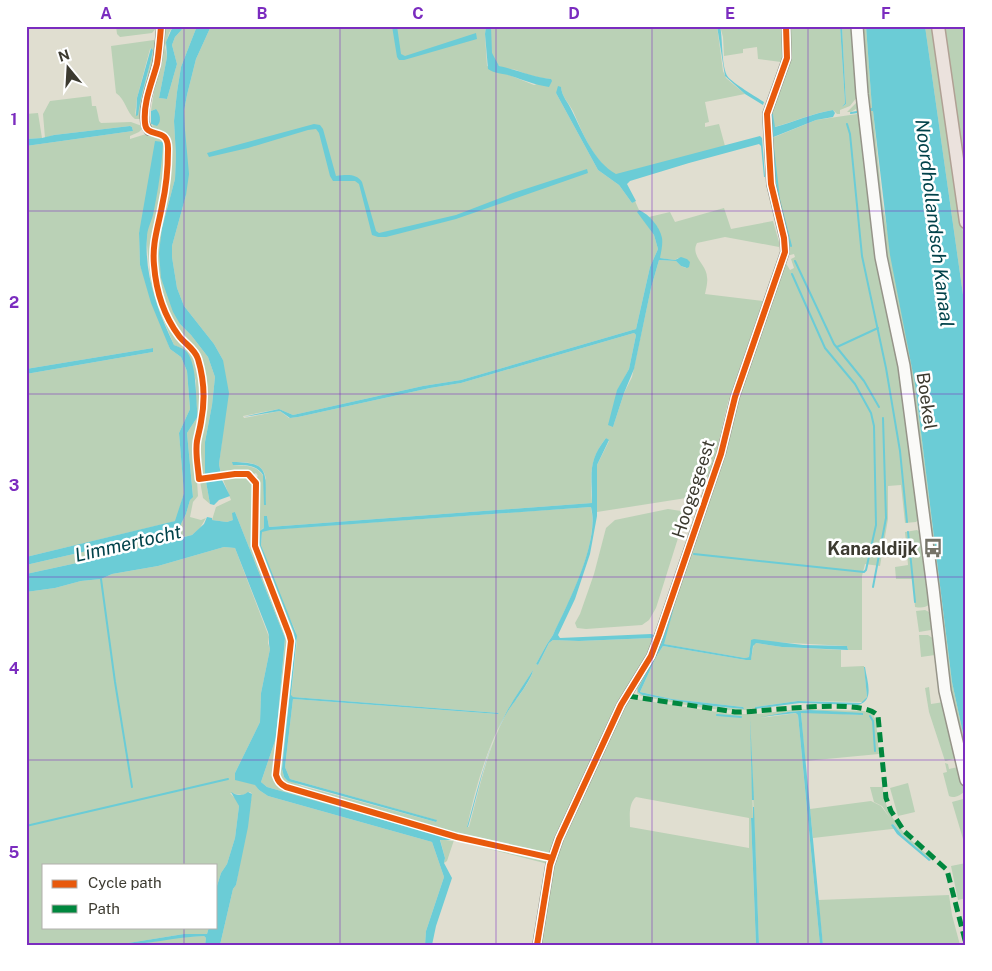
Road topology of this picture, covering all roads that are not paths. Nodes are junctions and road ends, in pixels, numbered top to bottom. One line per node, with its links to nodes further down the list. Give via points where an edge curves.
1 (162, 26): 5 (street, via 157,63 146,102 144,121)
2 (786, 26): 8 (street, Hoogegeest, via 787,58 766,114 771,184 785,252 734,397 721,454 651,656 621,705 554,852)
3 (857, 26): 7 (street, Boekel, via 880,257 904,366 945,691)
4 (938, 26): 6 (main road)
5 (149, 131)
6 (966, 222)
7 (966, 780)
8 (537, 945)

